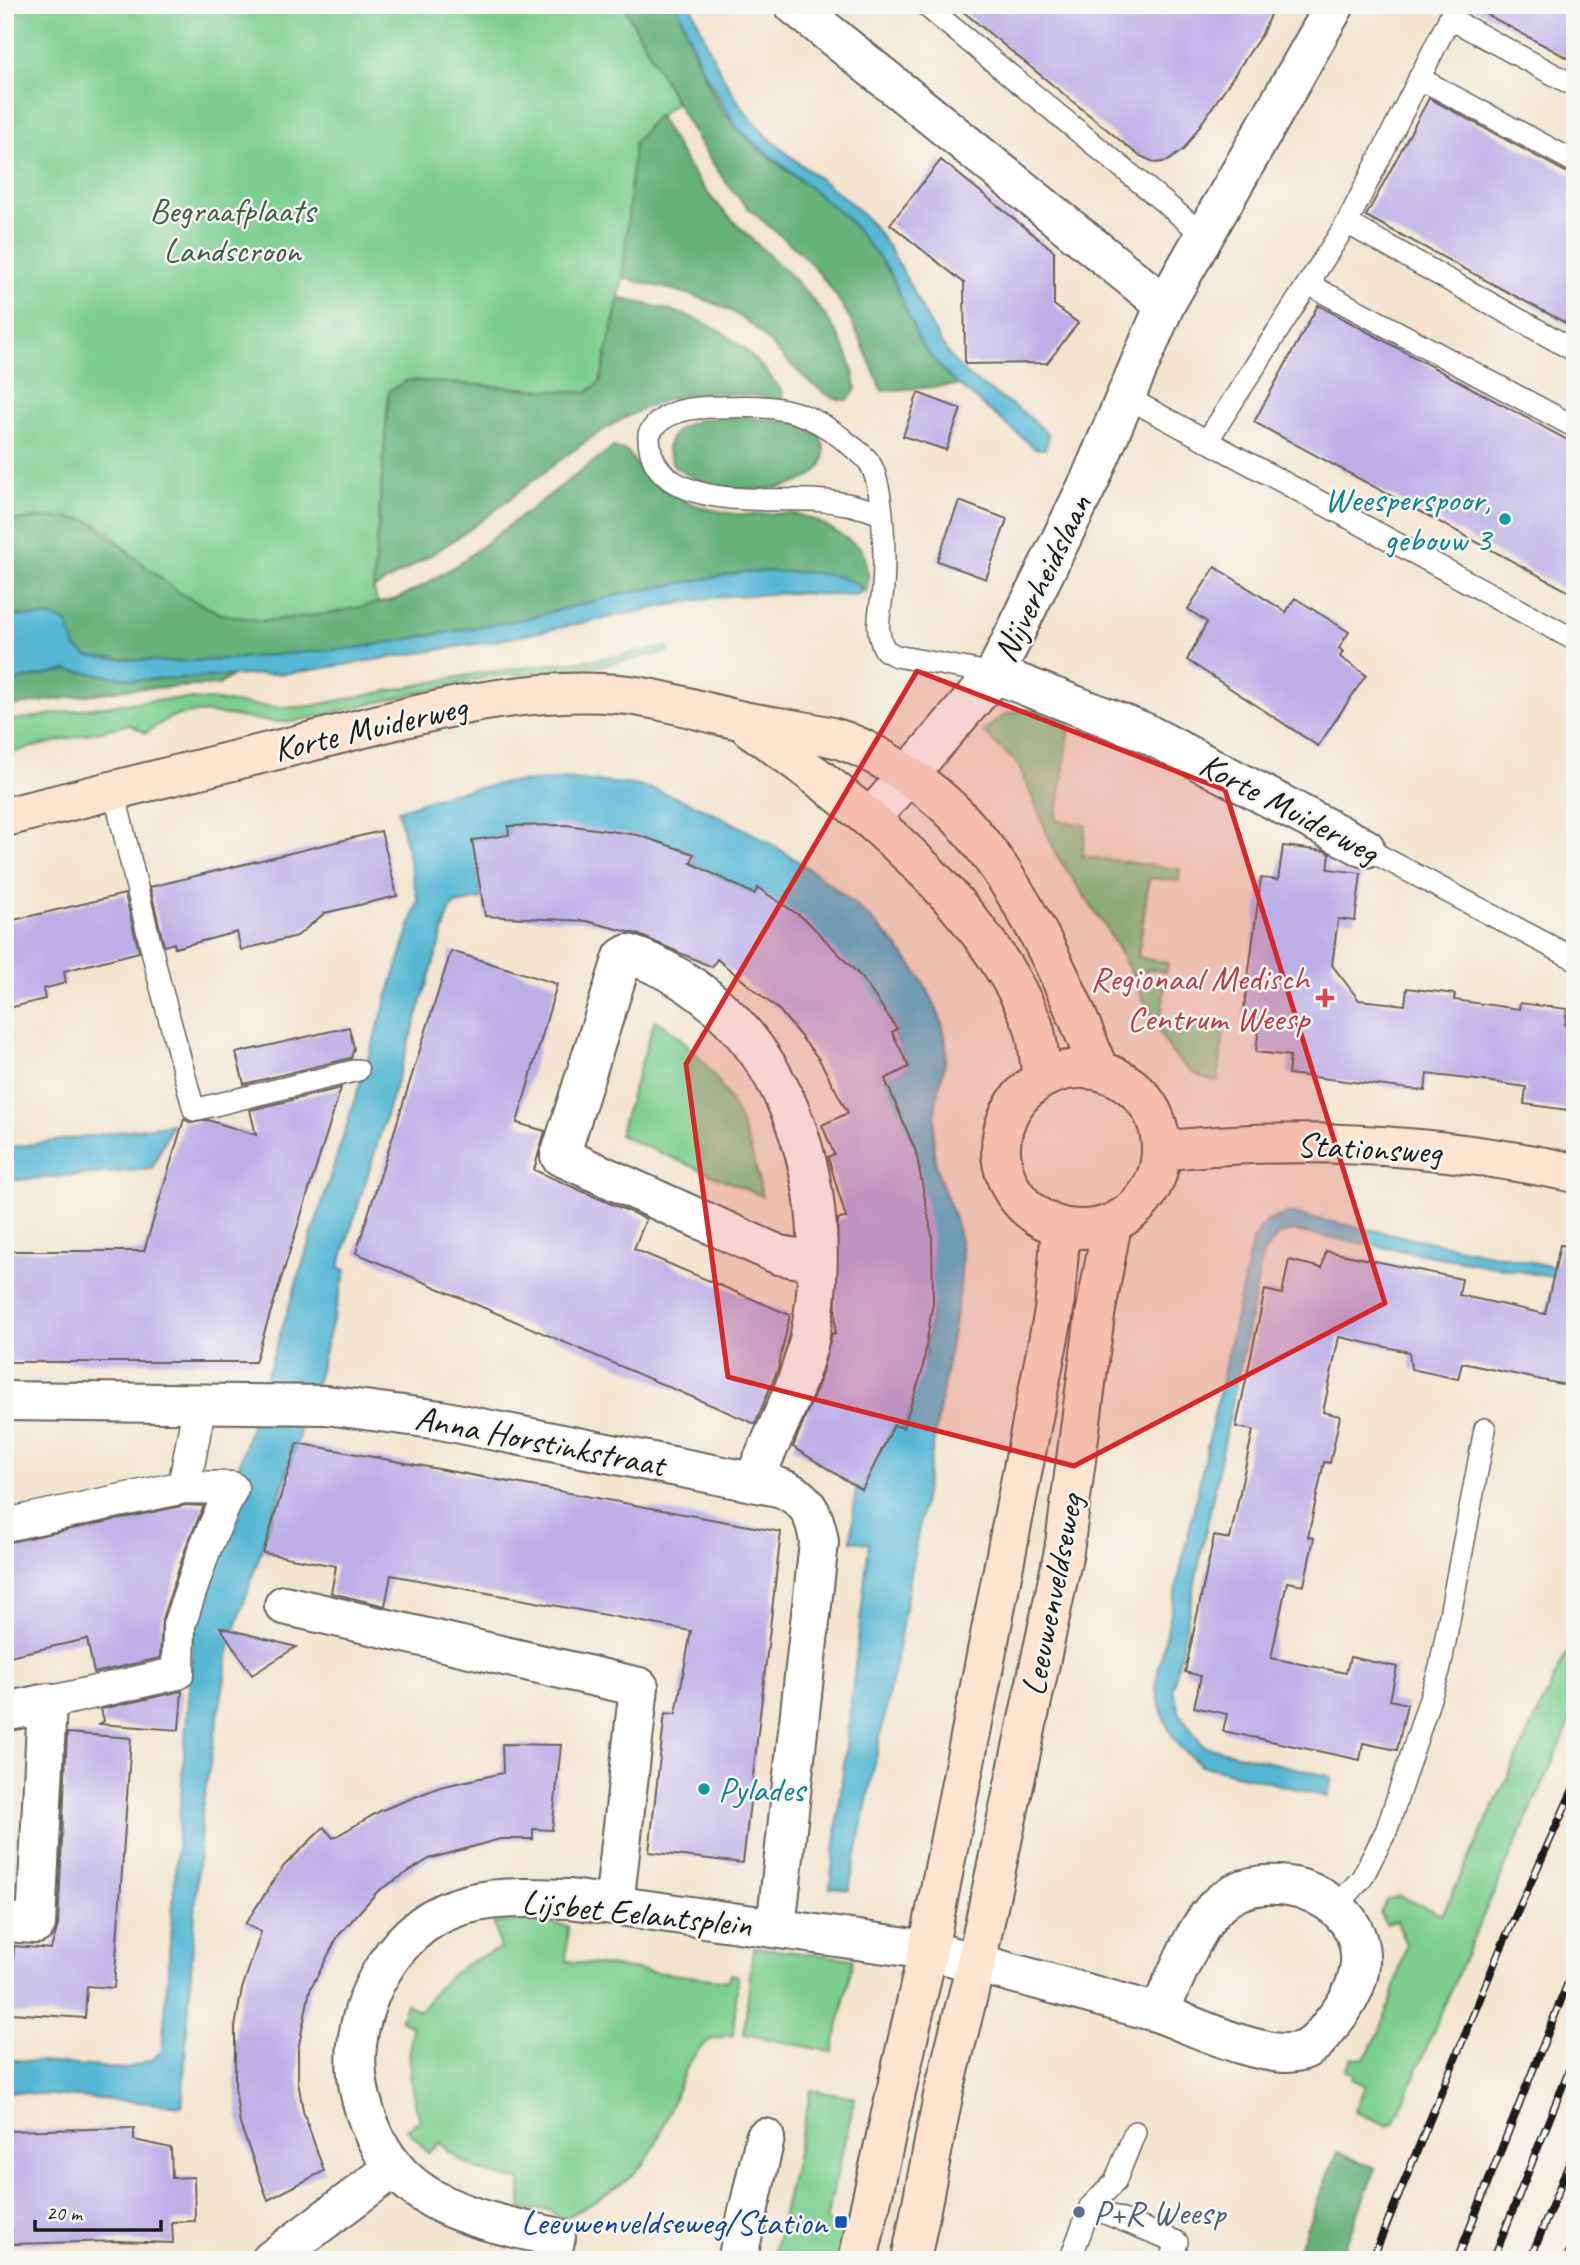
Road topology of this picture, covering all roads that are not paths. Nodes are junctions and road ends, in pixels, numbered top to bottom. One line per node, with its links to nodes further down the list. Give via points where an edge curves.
1 (794, 5): 11 (street)
2 (925, 5): 9 (lane)
3 (1327, 9): 9 (street, Nijverheidslaan)
4 (1452, 12): 5 (lane); 6 (lane)
5 (1419, 78): 7 (lane); 8 (lane)
6 (1575, 86)
7 (1575, 162)
8 (1347, 223): 10 (lane); 12 (lane)
9 (1205, 236): 11 (street, Nijverheidslaan)
10 (1308, 284): 14 (lane); 15 (lane)
11 (1166, 305): 13 (street, Nijverheidslaan)
12 (1575, 351)
13 (1126, 397): 15 (lane); 18 (street, Nijverheidslaan)
14 (1575, 426)
15 (1207, 441): 17 (lane)
16 (881, 513): 16 (lane, via 868,460 803,412 702,407 664,418 649,434 653,459 662,475 675,484 736,499 837,502); 18 (lane, via 883,588 877,628 885,650 896,656)
17 (1575, 640)
18 (995, 674): 20 (street, Nijverheidslaan); 24 (street, Korte Muiderweg, via 1144,732)
19 (739, 720): 20 (main road, Korte Muiderweg, via 837,738); 21 (main road, Korte Muiderweg, via 619,694 508,698); 23 (main road, Korte Muiderweg, via 819,776)
20 (906, 774): 23 (street, Nijverheidslaan); 27 (main road, Korte Muiderweg, via 946,805 1009,885 1063,983)
21 (114, 791): 22 (main road, Korte Muiderweg); 26 (lane, via 194,1110)
22 (5, 817)
23 (870, 819): 28 (main road, Korte Muiderweg, via 974,928 1005,971 1032,1023)
24 (1365, 848): 25 (lane, Korte Muiderweg)
25 (1575, 959)
26 (358, 1070)
27 (1099, 1071): 28 (main road, via 1070,1070); 29 (main road, via 1124,1082 1144,1100 1157,1124)
28 (1042, 1079): 32 (main road, via 1023,1094 1010,1113 1002,1136 1002,1160 1008,1182 1021,1202)
29 (1161, 1151): 30 (main road, Stationsweg, via 1219,1144 1350,1143 1433,1149); 31 (main road, via 1155,1181 1138,1207)
30 (1575, 1173)
31 (1112, 1224): 32 (main road, via 1087,1229); 48 (main road, Leeuwenveldseweg, via 1095,1315 1064,1550)
32 (1061, 1227): 47 (main road, Leeuwenveldseweg, via 1054,1311)
33 (817, 1262): 33 (street, via 802,1151 787,1102 749,1038 704,993 677,975 628,954 623,957 560,1156 779,1255); 37 (street, via 816,1296 801,1371)
34 (5, 1401): 35 (street, Anna Horstinkstraat)
35 (200, 1402): 37 (street, Anna Horstinkstraat, via 326,1405 442,1420); 38 (street)
36 (1485, 1429): 44 (lane, via 1440,1668 1387,1829 1362,1878)
37 (753, 1482): 46 (street, Anna Horstinkstraat, via 801,1497 813,1516 819,1542)
38 (184, 1486): 39 (street); 41 (street, via 232,1488 205,1548 180,1625 178,1673)
39 (5, 1525)
40 (284, 1605): 43 (street, via 639,1687)
41 (47, 1703): 42 (street); 45 (street, via 36,1924)
42 (5, 1712)
43 (614, 1905): 46 (street, Lijsbet Eelantsplein); 52 (street, Lijsbet Eelantsplein, via 520,1897 454,1908 417,1929 396,1951 371,1990 359,2027 356,2074 367,2119)
44 (1337, 1906): 49 (street, via 1293,1888 1267,1885 1235,1894 1214,1909); 49 (street, via 1355,1927 1362,1952 1352,1999 1315,2044 1295,2053 1252,2048)
45 (5, 1922)
46 (776, 1928): 47 (street, Lijsbet Eelantsplein)
47 (928, 1950): 48 (street); 57 (main road, Leeuwenveldseweg)
48 (976, 1963): 49 (street); 58 (main road, Leeuwenveldseweg, via 944,2091)
49 (1159, 2013)
50 (1135, 2132): 53 (lane, via 1115,2182)
51 (765, 2138): 56 (street)
52 (394, 2168): 54 (street, Lijsbet Eelantsplein, via 433,2200); 55 (street)
53 (1090, 2207): 59 (lane); 60 (lane, via 1177,2242)
54 (553, 2248)
55 (271, 2260)
56 (737, 2260)
57 (858, 2260)
58 (911, 2260)
59 (1070, 2260)
60 (1171, 2260)

